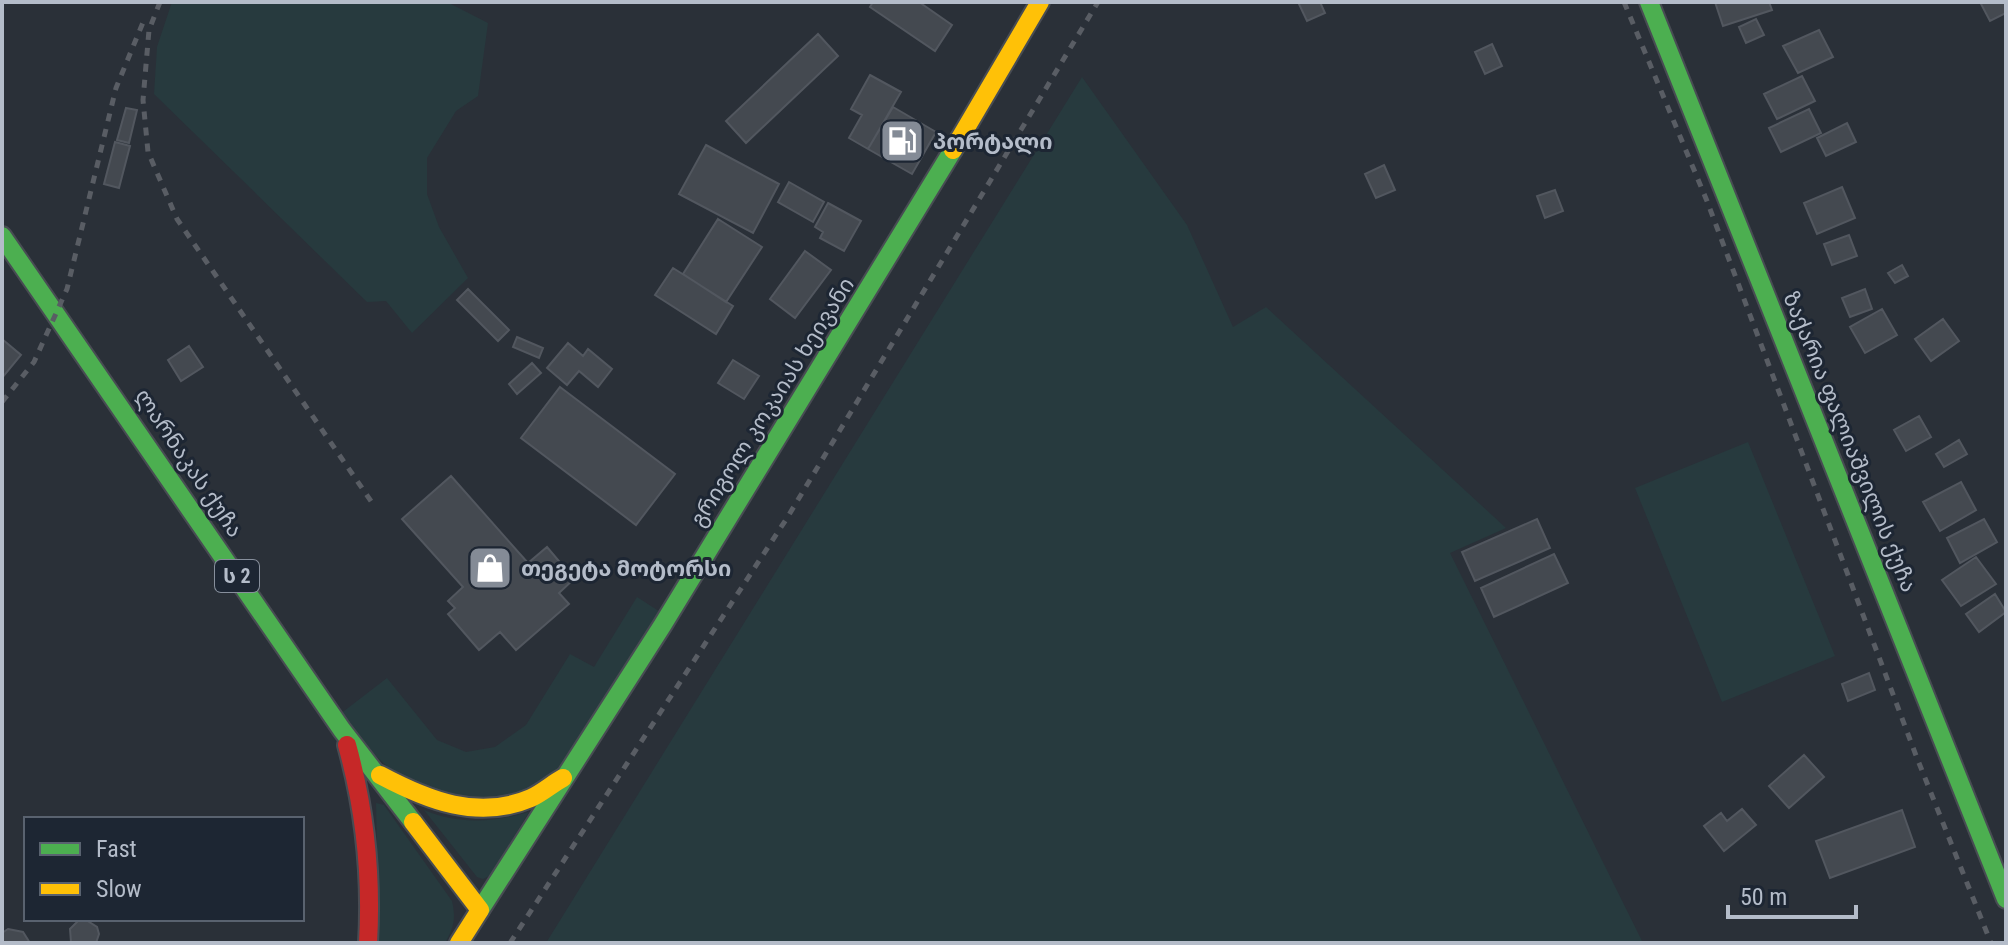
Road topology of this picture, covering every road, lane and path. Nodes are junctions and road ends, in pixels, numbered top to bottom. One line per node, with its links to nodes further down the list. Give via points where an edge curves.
1 (1040, 2): 5 (main road, გრიგოლ კოკაიას ხეივანი)
2 (1649, 2): 7 (main road, ზაქარია ფალიაშვილის ქუჩა)
3 (2, 236): 4 (main road, ლარნაკას ქუჩა / ს 2)
4 (342, 730): 6 (main road, ლარნაკას ქუჩა / ს 2); 9 (main road, via 355,771 371,889)
5 (572, 771): 6 (main road, via 533,797 472,807 421,798); 8 (main road, გრიგოლ კოკაიას ხეივანი)
6 (375, 772): 8 (main road, ლარნაკას ქუჩა / ს 2)
7 (2006, 899)
8 (480, 910): 10 (main road, გრიგოლ კოკაიას ხეივანი)
9 (368, 943)
10 (459, 943)

